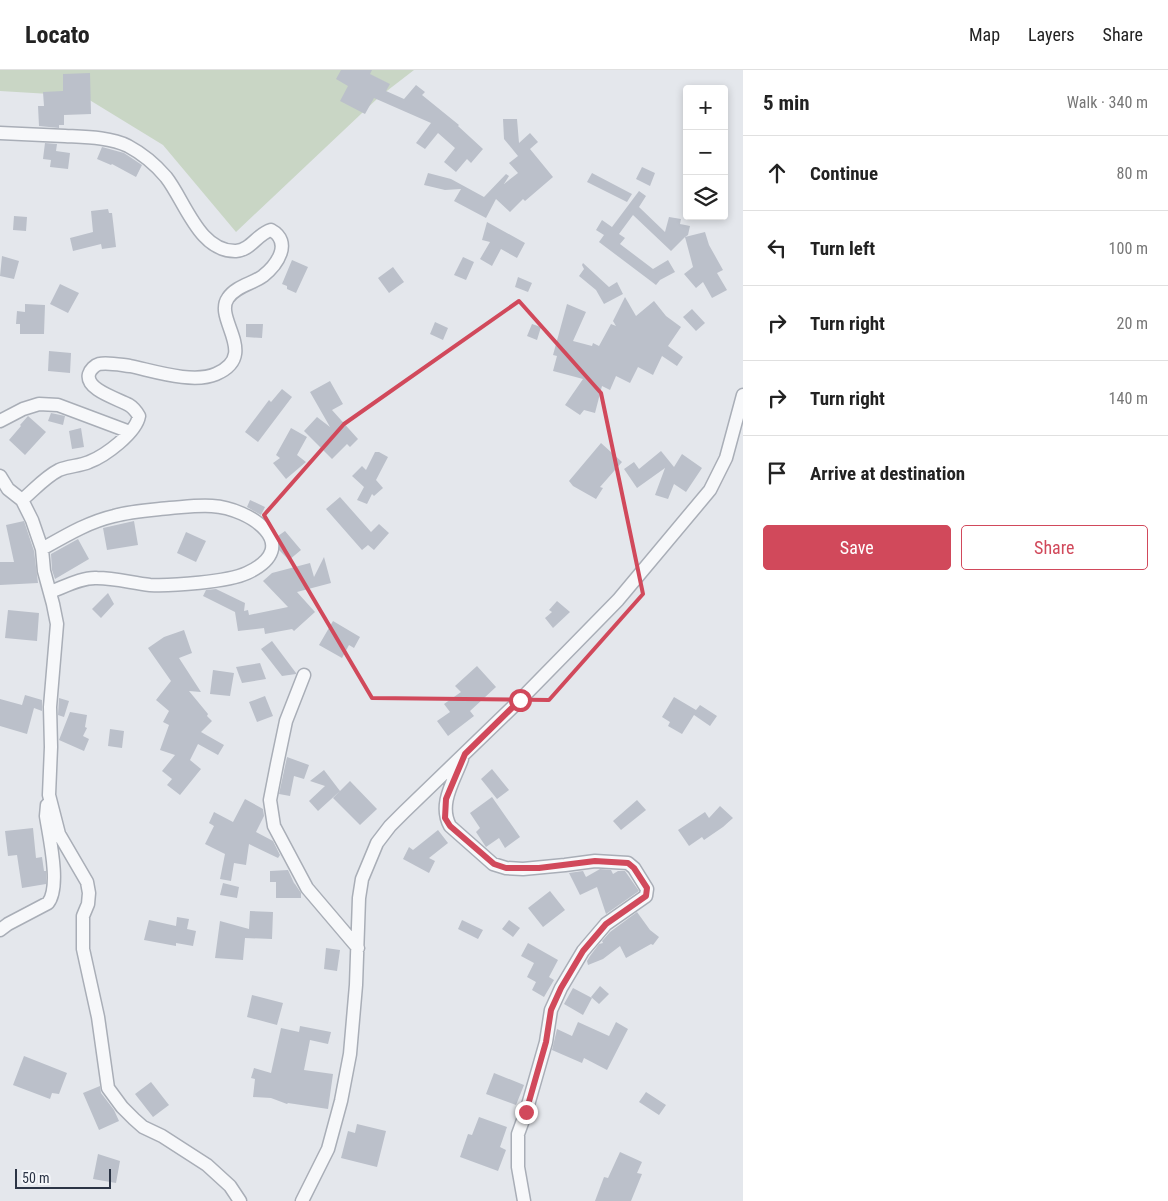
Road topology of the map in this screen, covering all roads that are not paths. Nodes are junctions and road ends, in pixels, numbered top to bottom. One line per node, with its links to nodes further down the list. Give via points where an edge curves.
1 (0, 133): 4 (street, via 96,138 126,145 145,155 166,177 194,225 217,246 243,250 263,232 271,230 278,234 282,243 278,258 265,274 239,288 225,303 224,310 235,341 235,351 228,367 215,374 194,378 119,364 93,367 89,379 94,387 135,409 139,416)
2 (743, 395): 10 (street, via 726,458 710,490 618,600)
3 (0, 421): 4 (street, via 39,404 58,405)
4 (130, 432): 6 (street, via 104,456 60,470)
5 (0, 476): 6 (street, via 8,489)
6 (22, 500): 7 (street)
7 (42, 550): 8 (street); 8 (street, via 73,531 114,516 148,510 212,506 229,508 259,522 273,546 271,554 246,574 188,584 151,585 96,577)
8 (50, 592): 11 (street, via 57,624 50,707)
9 (304, 675): 13 (street, via 286,721 277,764 270,800 274,826 307,888)
10 (465, 754): 13 (street, via 397,819 377,843 362,879); 16 (street, via 446,799 445,818 494,864 523,868 595,861 628,863 647,888 646,896 606,924 583,951 551,1010 546,1042 518,1134 518,1167)
11 (49, 796): 12 (street, via 46,816 53,895 48,904); 14 (street, via 59,834 87,882 89,893 84,916 83,949 98,1017 108,1088 122,1107 143,1126 207,1165 230,1186)
12 (0, 930)
13 (358, 948): 15 (street, via 350,1054 341,1102 328,1150)
14 (240, 1201)
15 (302, 1201)
16 (524, 1201)

